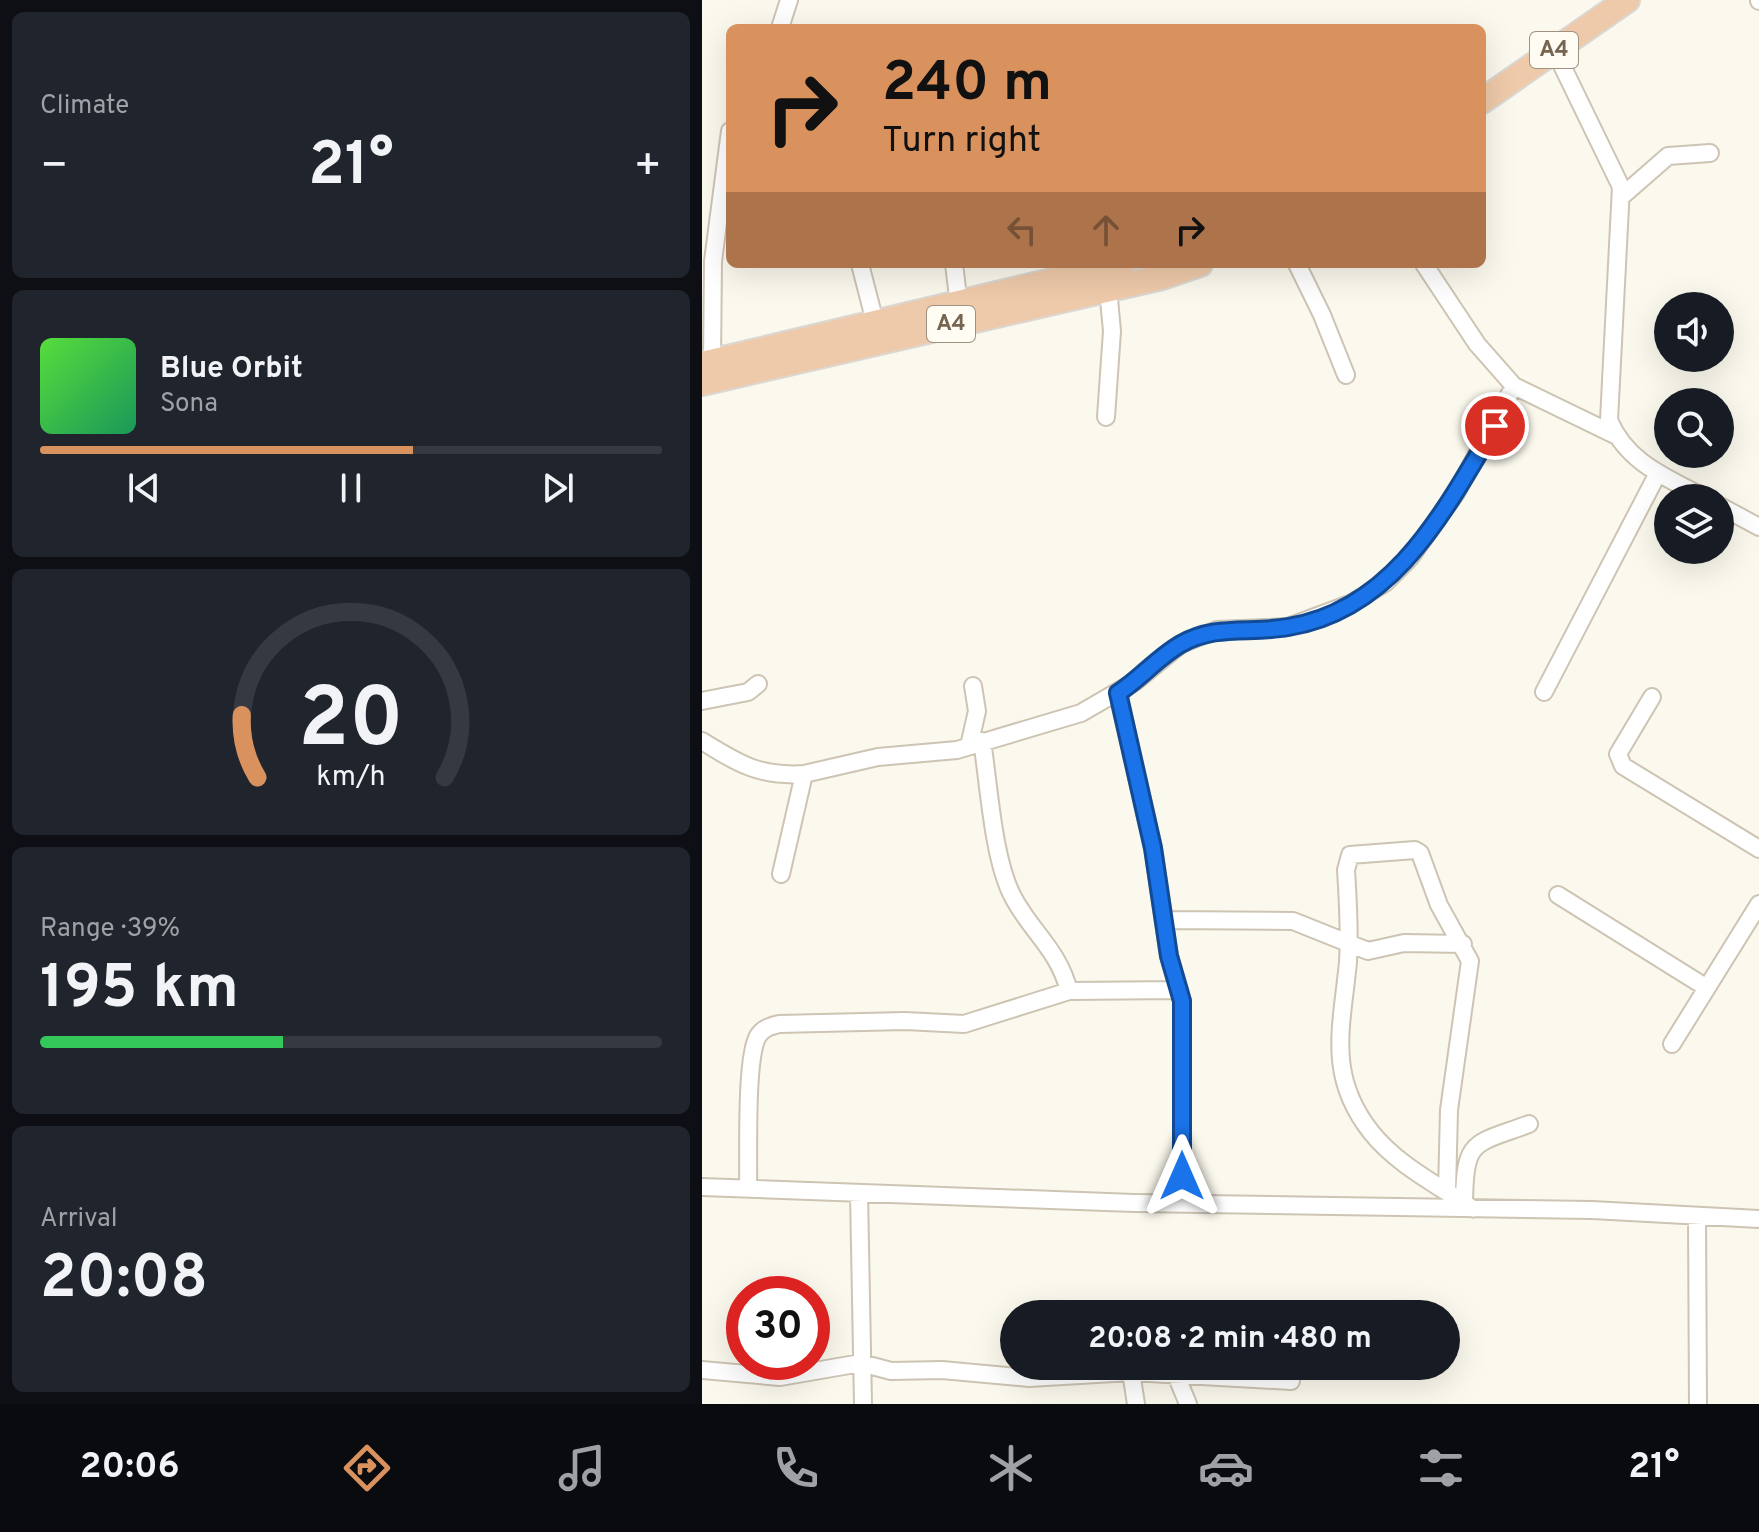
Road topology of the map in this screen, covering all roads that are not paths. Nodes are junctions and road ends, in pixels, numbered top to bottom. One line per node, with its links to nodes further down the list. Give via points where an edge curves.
1 (789, 0): 4 (street)
2 (1599, 0): 6 (highway, A4)
3 (1627, 0): 5 (highway, A4)
4 (781, 24)
5 (1554, 49): 7 (highway, A4); 10 (street, via 1611,161)
6 (1486, 78)
7 (1486, 98)
8 (1710, 153): 10 (street, via 1668,156)
9 (726, 162): 20 (street)
10 (1621, 197): 24 (street, via 1608,404)
11 (861, 268): 19 (street)
12 (954, 268): 18 (street)
13 (1107, 268): 18 (highway, A4)
14 (1185, 268): 17 (highway, A4)
15 (1299, 268): 21 (street)
16 (1427, 268): 22 (street, via 1477,344)
17 (1108, 289): 20 (highway, A4); 23 (street, via 1112,331)
18 (959, 305): 19 (highway, A4)
19 (875, 322): 20 (highway, A4)
20 (705, 370)
21 (1346, 375)
22 (1514, 386): 24 (street); 32 (street, via 1456,493 1410,558 1385,583 1316,619 1288,627 1217,630 1181,644)
23 (1106, 417)
24 (1615, 435): 25 (street, via 1639,463)
25 (1658, 473): 26 (street); 31 (street)
26 (1679, 484)
27 (1734, 514): 28 (street)
28 (1759, 527)
29 (758, 684): 34 (street, via 748,692)
30 (973, 686): 36 (street)
31 (1544, 692)
32 (1118, 693): 36 (street, via 1081,713); 42 (street)
33 (1652, 697): 38 (street, via 1618,754 1623,766)
34 (702, 701)
35 (702, 741): 37 (street, via 767,774)
36 (975, 744): 37 (street); 47 (street, via 1004,876 1055,954)
37 (804, 774): 39 (street)
38 (1759, 849)
39 (781, 874)
40 (1558, 895): 45 (street)
41 (1759, 904): 45 (street)
42 (1164, 920): 43 (street, via 1293,921); 46 (street)
43 (1348, 940): 44 (street, via 1368,951 1404,943); 44 (street, via 1350,855 1415,850); 52 (street, via 1338,1049 1343,1080 1370,1131 1399,1160)
44 (1463, 944): 52 (street, via 1470,961 1469,979 1449,1110)
45 (1707, 988): 48 (street)
46 (1179, 990): 47 (street); 54 (street)
47 (1069, 991): 51 (street, via 964,1024 905,1021 765,1028 752,1059)
48 (1672, 1044)
49 (1529, 1124): 55 (street, via 1478,1143 1468,1153)
50 (702, 1187): 51 (street)
51 (748, 1189): 53 (street)
52 (1447, 1191): 55 (street)
53 (859, 1193): 54 (street); 58 (street)
54 (1182, 1203): 55 (street)
55 (1468, 1206): 56 (street)
56 (1697, 1216): 57 (street); 68 (street)
57 (1759, 1219)
58 (861, 1363): 59 (street, via 780,1377); 60 (street, via 891,1371); 65 (street)
59 (702, 1370)
60 (1000, 1375)
61 (1132, 1380): 66 (street)
62 (1178, 1380): 67 (street)
63 (1272, 1380): 64 (street)
64 (1291, 1381)
65 (863, 1404)
66 (1136, 1404)
67 (1188, 1404)
68 (1698, 1404)

